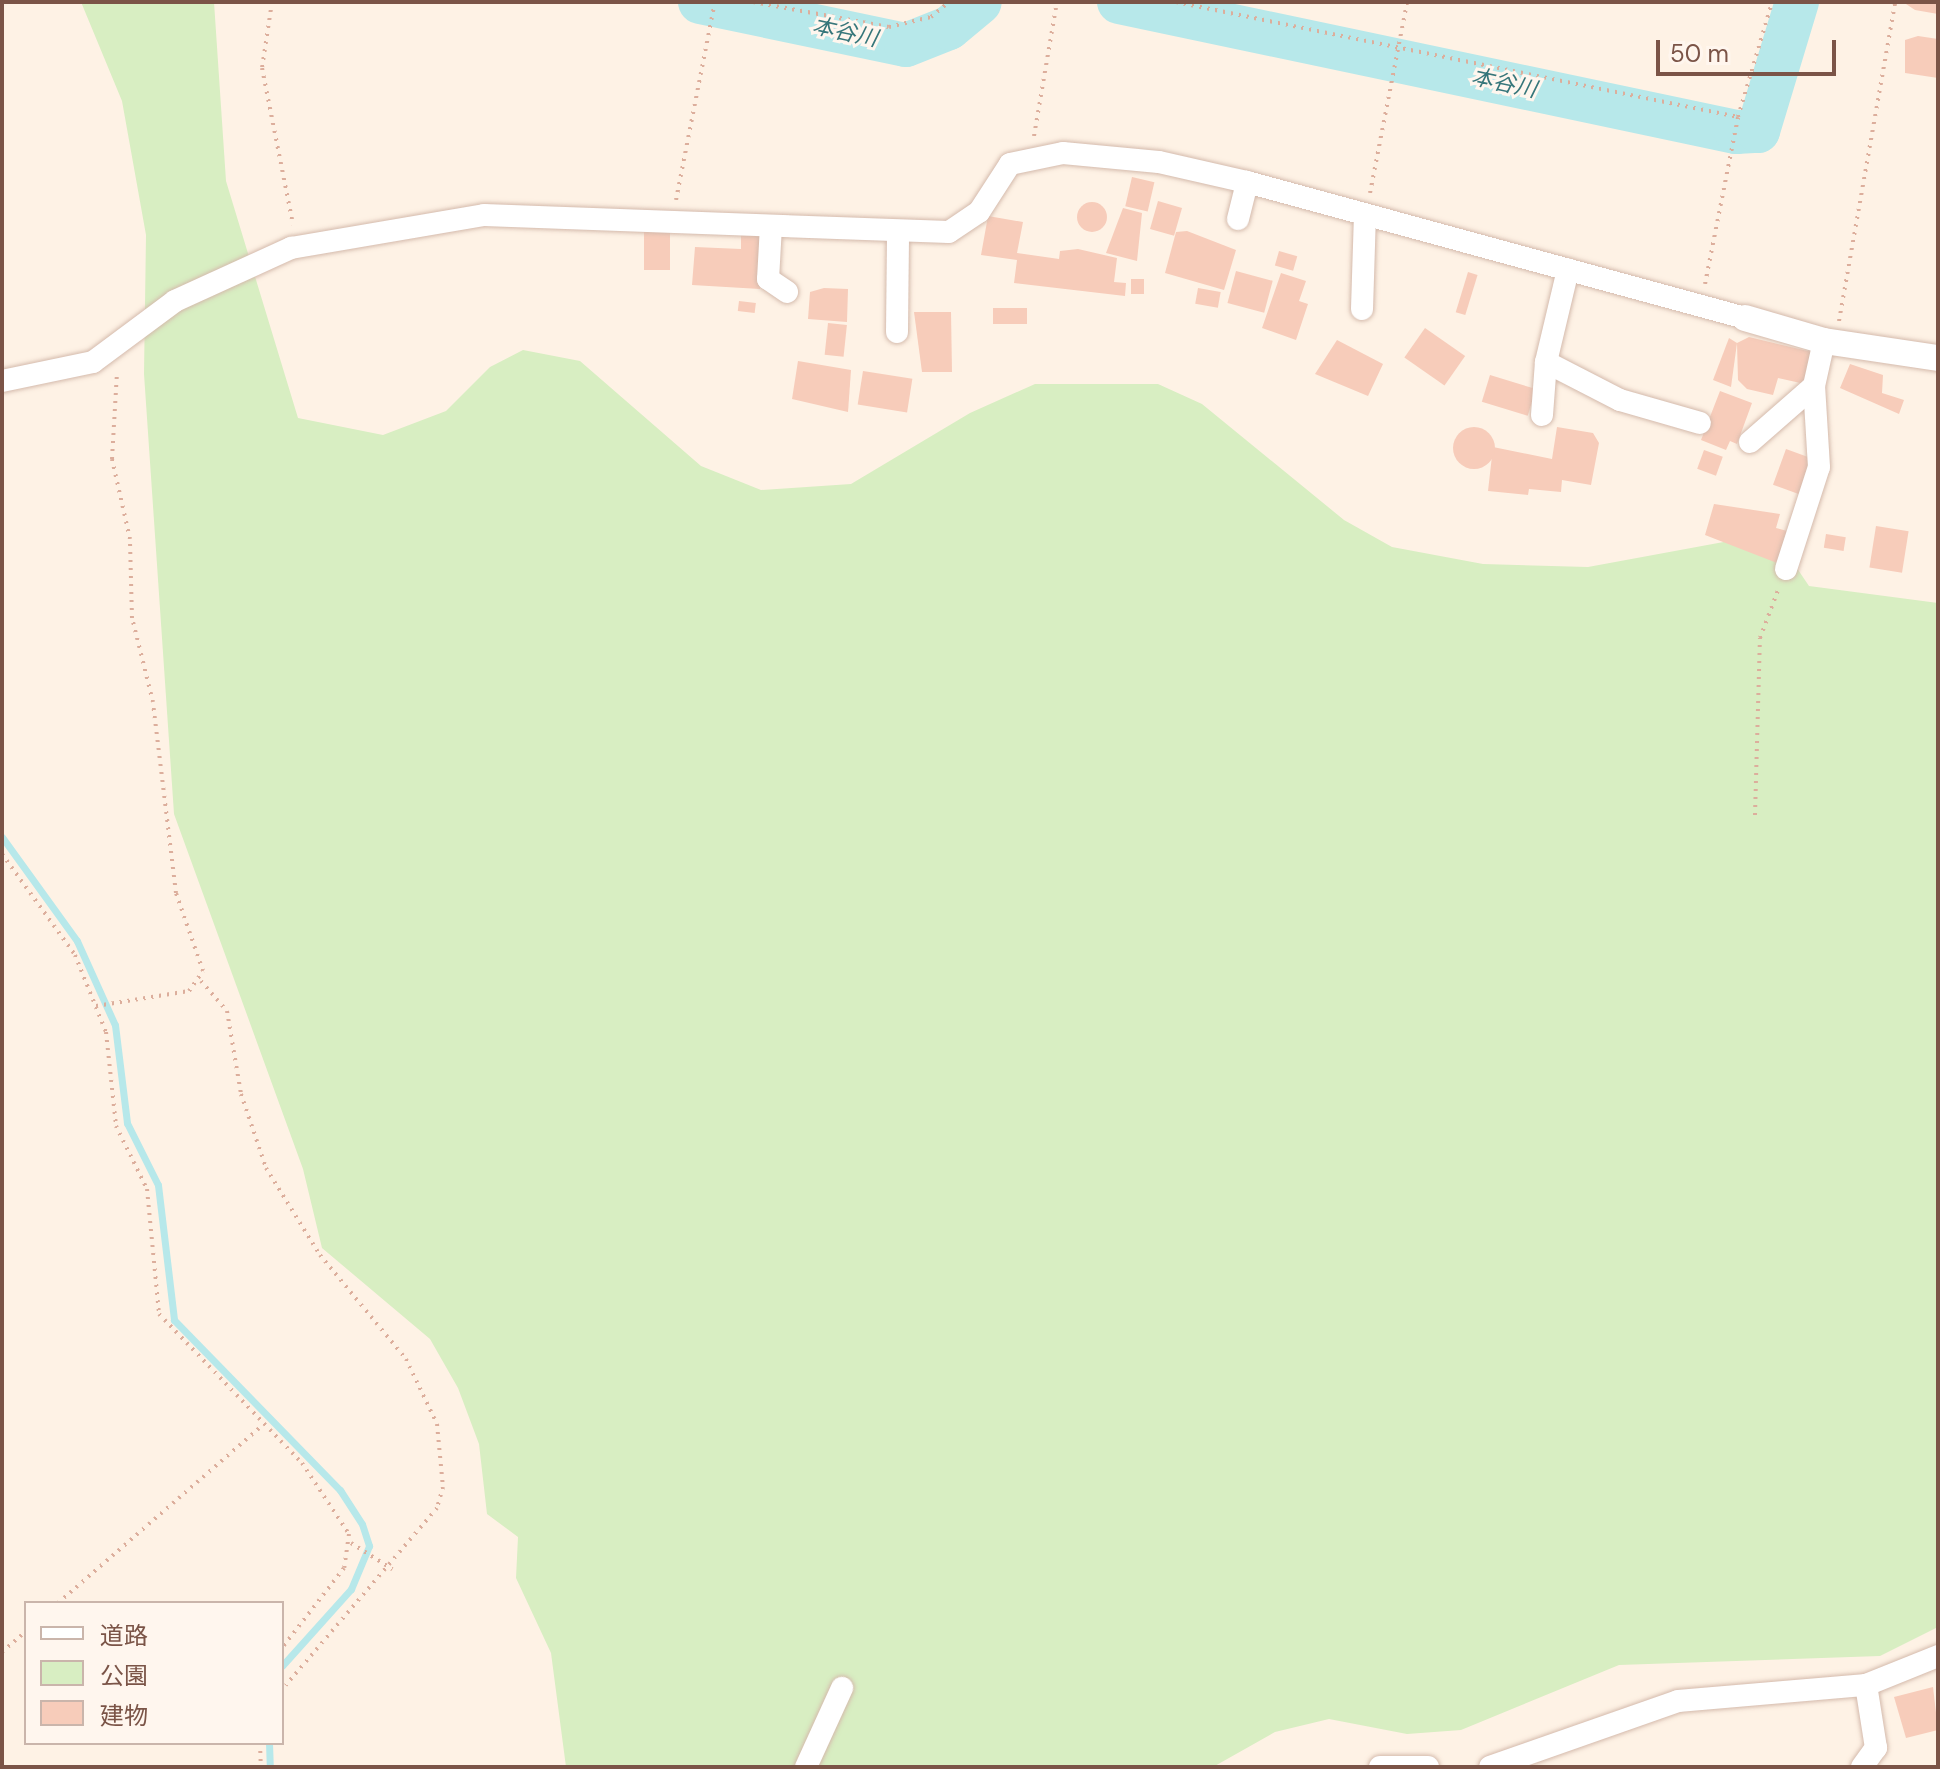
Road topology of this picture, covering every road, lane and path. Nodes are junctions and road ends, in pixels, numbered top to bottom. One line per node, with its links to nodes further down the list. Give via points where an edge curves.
1 (272, 2): 19 (path, via 262,68)
2 (715, 2): 16 (path)
3 (753, 2): 4 (path, via 889,27 931,17)
4 (949, 2)
5 (1057, 2): 12 (path)
6 (1176, 2): 10 (path)
7 (1407, 2): 10 (path)
8 (1772, 2): 11 (path)
9 (1895, 2): 26 (path)
10 (1397, 51): 11 (path); 14 (path)
11 (1737, 120): 22 (path)
12 (1031, 154): 13 (street, via 1111,156); 18 (street, via 1010,164 966,223 949,232)
13 (1247, 182): 14 (street); 15 (street)
14 (1365, 215): 20 (street); 23 (street)
15 (1238, 219)
16 (672, 222): 17 (street); 19 (street, via 484,215)
17 (771, 226): 18 (street); 21 (street, via 768,279)
18 (898, 232): 25 (street)
19 (295, 247): 27 (street, via 175,301)
20 (1568, 270): 22 (street); 29 (street)
21 (787, 292)
22 (1701, 306): 24 (street)
23 (1362, 309)
24 (1745, 318): 26 (street)
25 (897, 332)
26 (1830, 342): 28 (street); 31 (street)
27 (113, 346): 30 (street, via 72,371); 38 (path, via 112,459 130,539 132,618 153,702 176,893)
28 (1938, 358)
29 (1546, 362): 32 (street); 33 (street, via 1620,400)
30 (2, 381)
31 (1814, 386): 34 (street); 35 (street, via 1819,467)
32 (1542, 415)
33 (1700, 423)
34 (1750, 442)
35 (1786, 569): 36 (path, via 1760,638)
36 (1755, 815)
37 (2, 854): 39 (path, via 75,955)
38 (201, 981): 39 (path, via 189,991); 42 (path, via 227,1011 241,1094 266,1168 320,1255 432,1402 443,1494)
39 (95, 1006): 40 (path, via 109,1048 116,1126 147,1189 159,1314)
40 (263, 1425): 41 (path, via 320,1485); 43 (path)
41 (351, 1543): 42 (path); 45 (path, via 336,1580)
42 (392, 1569): 48 (path)
43 (60, 1601)
44 (24, 1633): 46 (path)
45 (284, 1645)
46 (2, 1652)
47 (1938, 1656): 49 (street)
48 (286, 1685)
49 (1866, 1685): 56 (street, via 1678,1701); 57 (street, via 1876,1748)
50 (842, 1688): 53 (street)
51 (260, 1745): 52 (path)
52 (261, 1767)
53 (806, 1767)
54 (1380, 1767): 55 (street)
55 (1428, 1767)
56 (1490, 1767)
57 (1862, 1767)

